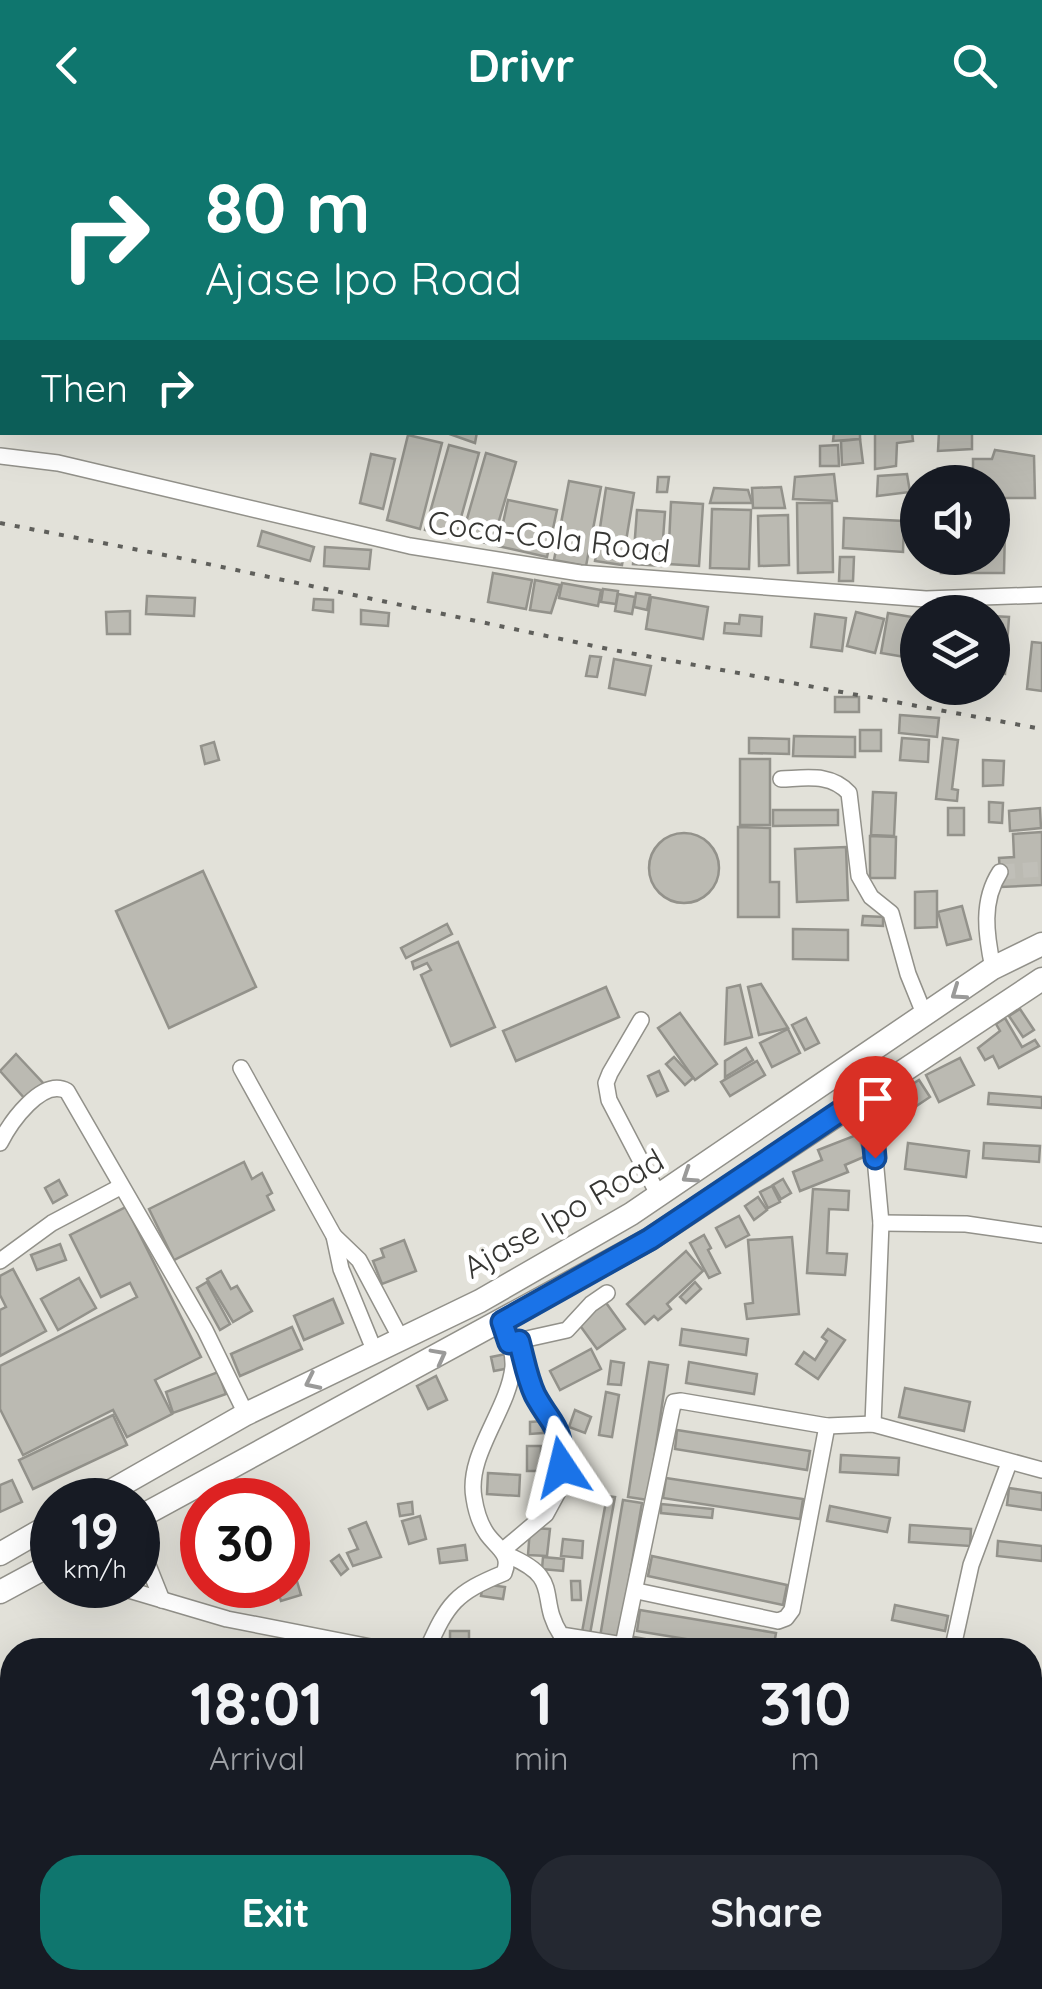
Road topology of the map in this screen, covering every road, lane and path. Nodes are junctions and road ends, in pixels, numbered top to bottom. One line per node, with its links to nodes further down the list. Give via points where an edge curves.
1 (0, 456): 2 (street, Coca-Cola Road, via 58,463 410,546 580,573 926,598)
2 (1042, 596)
3 (781, 779): 8 (street, via 828,779 850,793 859,876 891,913)
4 (1000, 872): 6 (street, via 990,888 986,936)
5 (1042, 944): 6 (highway, Ajase Ipo Road)
6 (992, 968): 8 (highway, Ajase Ipo Road, one-way to 8)
7 (1042, 979): 11 (highway, Ajase Ipo Road)
8 (925, 1016): 14 (highway, Ajase Ipo Road, one-way to 14)
9 (641, 1020): 14 (street, via 606,1083)
10 (240, 1068): 18 (street)
11 (869, 1092): 15 (street); 16 (highway, Ajase Ipo Road)
12 (0, 1143): 13 (street, via 38,1096 60,1087)
13 (120, 1187): 19 (street, via 52,1222); 24 (street)
14 (655, 1198): 16 (highway); 22 (highway, Ajase Ipo Road)
15 (881, 1223): 17 (street, via 966,1224); 25 (street)
16 (669, 1227): 21 (highway, Ajase Ipo Road)
17 (1042, 1235)
18 (334, 1236): 22 (street, via 359,1260); 23 (street)
19 (0, 1261)
20 (607, 1292): 21 (street, via 567,1330)
21 (510, 1335): 30 (highway, Ajase Ipo Road, one-way to 21); 32 (street, via 510,1381 472,1490 486,1532); 32 (street, via 534,1392 556,1423 562,1467 546,1514)
22 (400, 1340): 23 (highway, Ajase Ipo Road)
23 (374, 1352): 24 (highway, Ajase Ipo Road, one-way to 24)
24 (246, 1414): 29 (highway, Ajase Ipo Road)
25 (873, 1424): 26 (street); 27 (street)
26 (826, 1426): 35 (street, via 674,1402); 35 (street, via 786,1618)
27 (1009, 1463): 28 (street); 43 (street, via 972,1565)
28 (1042, 1470)
29 (134, 1478)
30 (160, 1507)
31 (30, 1537): 33 (highway)
32 (504, 1553): 40 (street, via 504,1572 455,1598); 41 (street, via 530,1565 548,1589 561,1635)
33 (0, 1554)
34 (30, 1576): 36 (highway)
35 (637, 1591): 42 (street)
36 (0, 1592)
37 (160, 1595): 38 (street)
38 (162, 1600): 39 (street)
39 (288, 1638)
40 (432, 1638)
41 (580, 1638)
42 (625, 1638)
43 (955, 1638)

